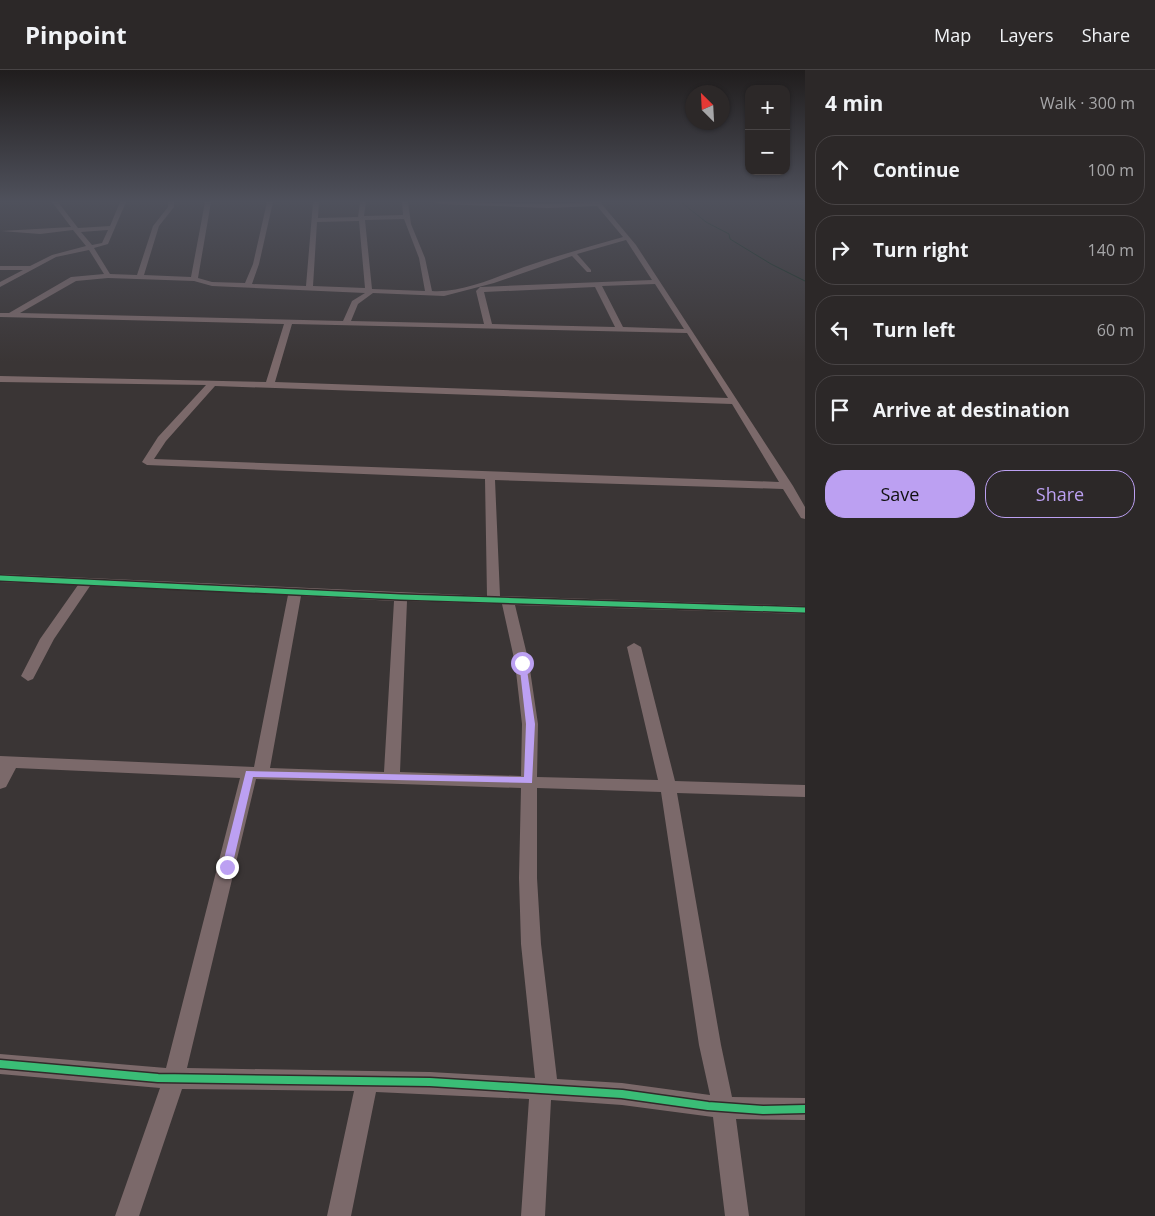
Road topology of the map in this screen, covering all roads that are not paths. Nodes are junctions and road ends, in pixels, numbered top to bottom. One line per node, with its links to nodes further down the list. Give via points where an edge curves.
1 (56, 255): 15 (street)
2 (96, 255): 13 (street)
3 (101, 255): 13 (street)
4 (147, 255): 18 (street)
5 (198, 255): 19 (street)
6 (258, 255): 21 (street)
7 (311, 255): 25 (street)
8 (365, 255): 26 (street)
9 (420, 255): 27 (street)
10 (566, 255): 28 (street)
11 (575, 255): 16 (street)
12 (640, 255): 20 (street)
13 (98, 258): 17 (street)
14 (0, 268): 15 (street)
15 (31, 268): 23 (street)
16 (589, 271)
17 (108, 276): 18 (street); 30 (street, via 70,280)
18 (140, 278): 19 (street)
19 (194, 279): 21 (street, via 212,284)
20 (657, 282): 22 (street); 35 (street)
21 (248, 284): 24 (street)
22 (597, 284): 33 (street, via 480,291); 34 (street)
23 (0, 285)
24 (286, 287): 25 (street); 29 (street, via 269,293)
25 (309, 288): 26 (street)
26 (368, 290): 27 (street); 29 (street)
27 (429, 293): 28 (street)
28 (444, 294): 29 (street, via 418,302)
29 (363, 299): 32 (street, via 355,304)
30 (4, 316): 31 (street)
31 (290, 322): 32 (street); 38 (street)
32 (346, 323): 33 (street)
33 (488, 326): 34 (street)
34 (620, 329): 35 (street)
35 (687, 331): 39 (street)
36 (0, 379): 37 (street)
37 (212, 384): 38 (street); 40 (street, via 162,439 147,462)
38 (269, 386): 39 (street)
39 (734, 401): 41 (street)
40 (490, 477): 41 (street); 47 (street)
41 (788, 486): 42 (street)
42 (805, 516)
43 (0, 578): 44 (street)
44 (87, 582): 45 (street); 50 (street, via 47,639)
45 (296, 592): 46 (street); 52 (street)
46 (401, 597): 47 (street); 53 (street)
47 (501, 600): 48 (street); 54 (street, via 522,663 530,724)
48 (805, 610)
49 (634, 646): 56 (street)
50 (28, 676)
51 (6, 762): 52 (street); 55 (street)
52 (255, 773): 53 (street); 59 (street)
53 (392, 777): 54 (street)
54 (528, 781): 56 (street); 61 (street, via 530,944 542,1031)
55 (0, 783)
56 (668, 787): 57 (street); 62 (street)
57 (805, 791)
58 (0, 1064): 59 (street)
59 (174, 1078): 60 (street); 64 (street)
60 (367, 1081): 61 (street); 65 (street)
61 (544, 1089): 62 (street, via 622,1094); 66 (street)
62 (723, 1107): 63 (street); 67 (street)
63 (805, 1109)
64 (127, 1216)
65 (339, 1216)
66 (533, 1216)
67 (737, 1216)

